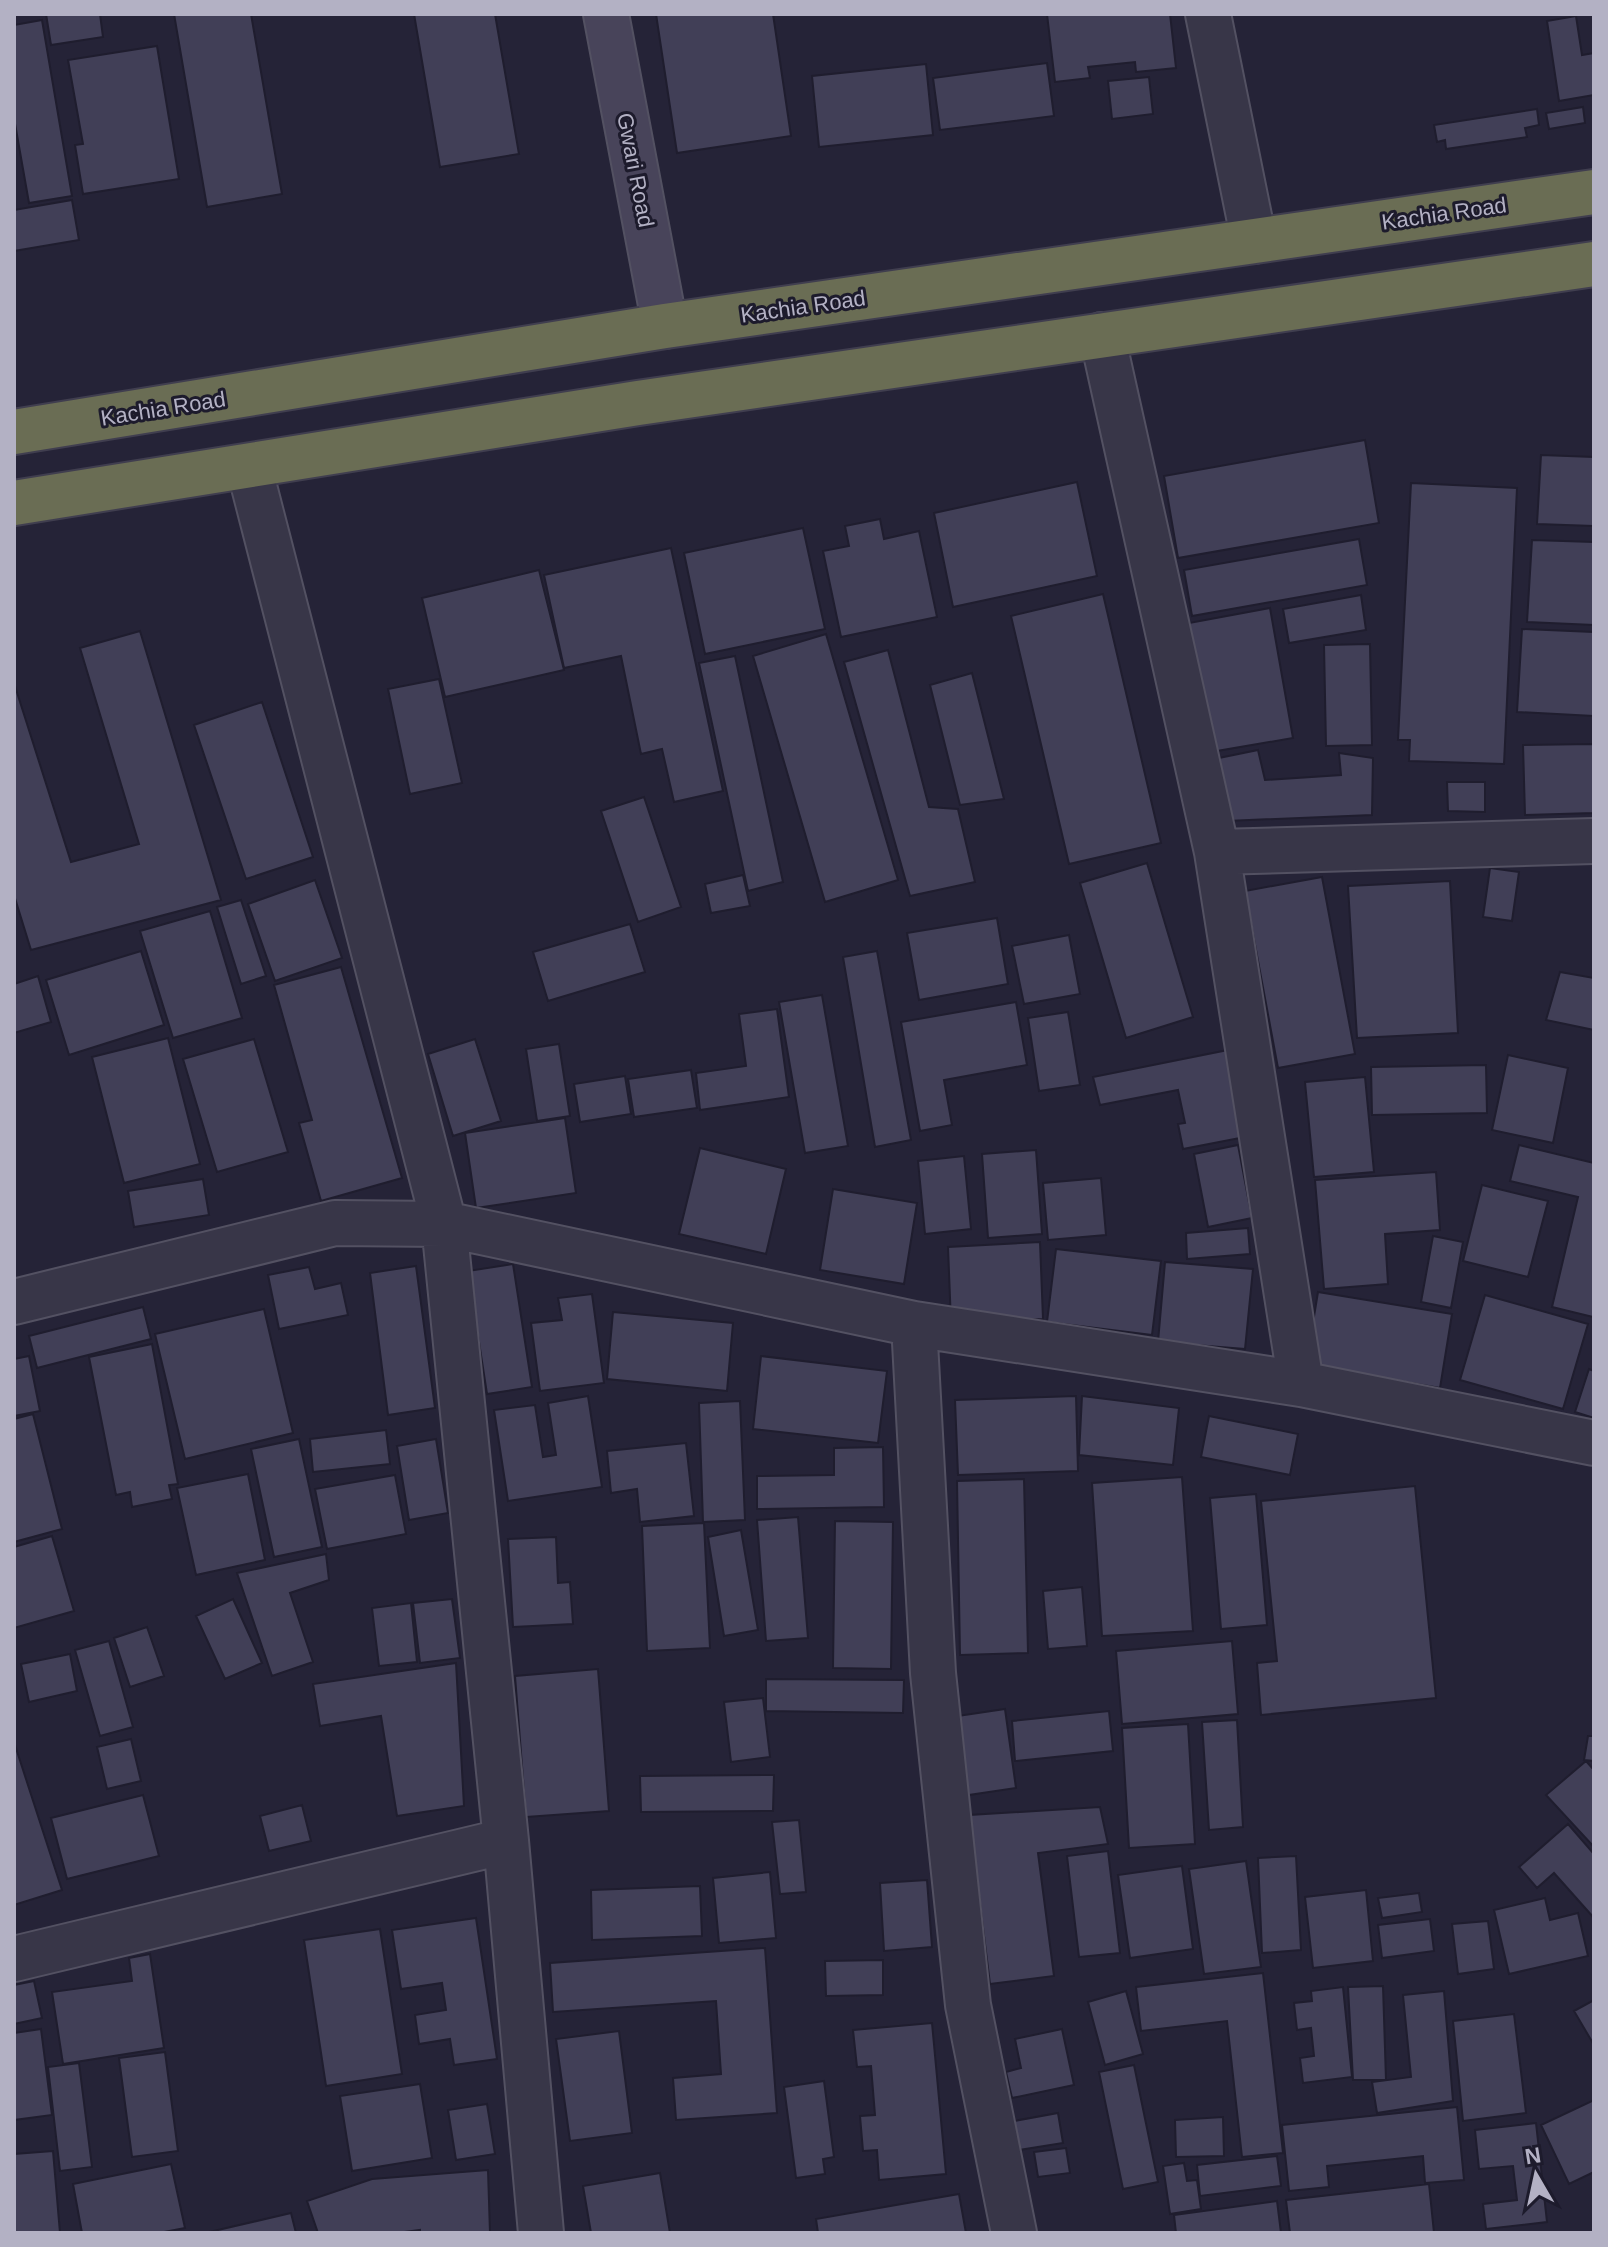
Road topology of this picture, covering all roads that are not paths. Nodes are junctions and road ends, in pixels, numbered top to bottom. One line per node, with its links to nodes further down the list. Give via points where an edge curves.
1 (606, 14): 6 (street, Gwari Road)
2 (1208, 14): 4 (street)
3 (1594, 192): 4 (highway, Kachia Road)
4 (1254, 241): 6 (highway, Kachia Road)
5 (1594, 264): 7 (highway)
6 (665, 326): 8 (highway, Kachia Road)
7 (1102, 335): 9 (highway); 12 (street)
8 (14, 432)
9 (249, 467): 10 (highway); 13 (street)
10 (14, 503)
11 (1594, 841): 12 (street)
12 (1217, 852): 16 (street)
13 (444, 1224): 14 (street, via 335,1223); 15 (street); 18 (street)
14 (14, 1302)
15 (914, 1324): 16 (street); 21 (street, via 933,1673 968,2005)
16 (1301, 1384): 17 (street)
17 (1594, 1443)
18 (506, 1841): 19 (street); 20 (street)
19 (14, 1959)
20 (541, 2233)
21 (1014, 2233)

